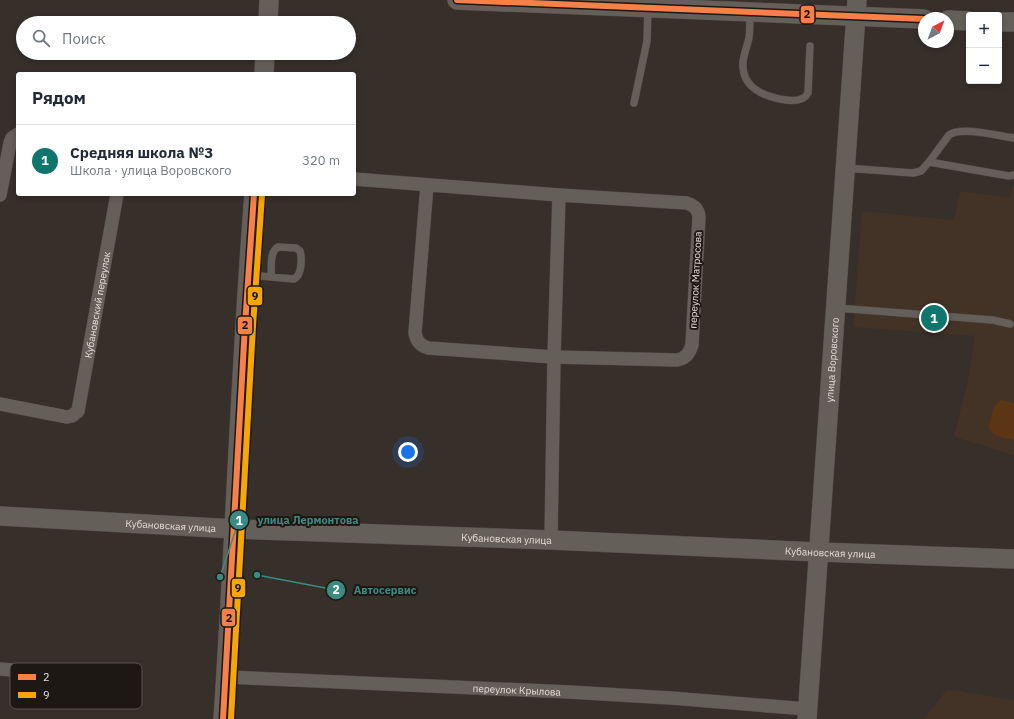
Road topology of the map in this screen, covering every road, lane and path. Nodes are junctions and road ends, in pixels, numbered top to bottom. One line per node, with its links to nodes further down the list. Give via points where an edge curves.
1 (269, 0): 6 (street)
2 (457, 0): 3 (street)
3 (648, 7): 5 (street); 15 (lane, via 647,41)
4 (856, 8): 5 (street); 7 (street); 19 (street, улица Воровского)
5 (750, 11): 12 (lane, via 743,72 753,89 784,100 803,98 808,93)
6 (268, 16)
7 (918, 18)
8 (954, 20): 9 (street)
9 (966, 21)
10 (1002, 22): 11 (street)
11 (1014, 22)
12 (810, 46)
13 (265, 60): 14 (street)
14 (264, 72)
15 (634, 103)
16 (16, 135): 23 (street, via 10,143)
17 (1014, 138): 18 (lane, via 964,131 953,132)
18 (929, 162): 19 (lane, via 921,171 913,173); 20 (lane)
19 (845, 168): 29 (street, улица Воровского)
20 (1014, 175)
21 (356, 179): 22 (street, переулок Матросова)
22 (427, 185): 24 (street, переулок Матросова); 31 (street, переулок Матросова, via 416,340 428,348)
23 (0, 195)
24 (559, 195): 31 (street); 31 (street, переулок Матросова, via 687,203 698,210 699,217 692,345 684,358 677,360)
25 (117, 196): 32 (street, Кубановский переулок, via 80,405 75,414 67,417)
26 (254, 196): 27 (street)
27 (249, 275): 28 (lane); 34 (street)
28 (271, 277): 28 (lane, via 297,278 301,254 298,249 278,247 274,250)
29 (836, 307): 30 (lane, via 993,320); 36 (street, улица Воровского)
30 (1010, 324)
31 (554, 357): 35 (street)
32 (0, 404)
33 (0, 516): 34 (street, Кубановская улица)
34 (235, 529): 35 (street, Кубановская улица); 40 (street)
35 (550, 540): 36 (street, Кубановская улица)
36 (819, 552): 37 (street, Кубановская улица); 41 (street, улица Воровского)
37 (1014, 559)
38 (0, 669): 39 (street)
39 (10, 670)
40 (226, 677): 41 (street, переулок Крылова, via 671,698); 42 (street)
41 (807, 714)
42 (223, 719)

